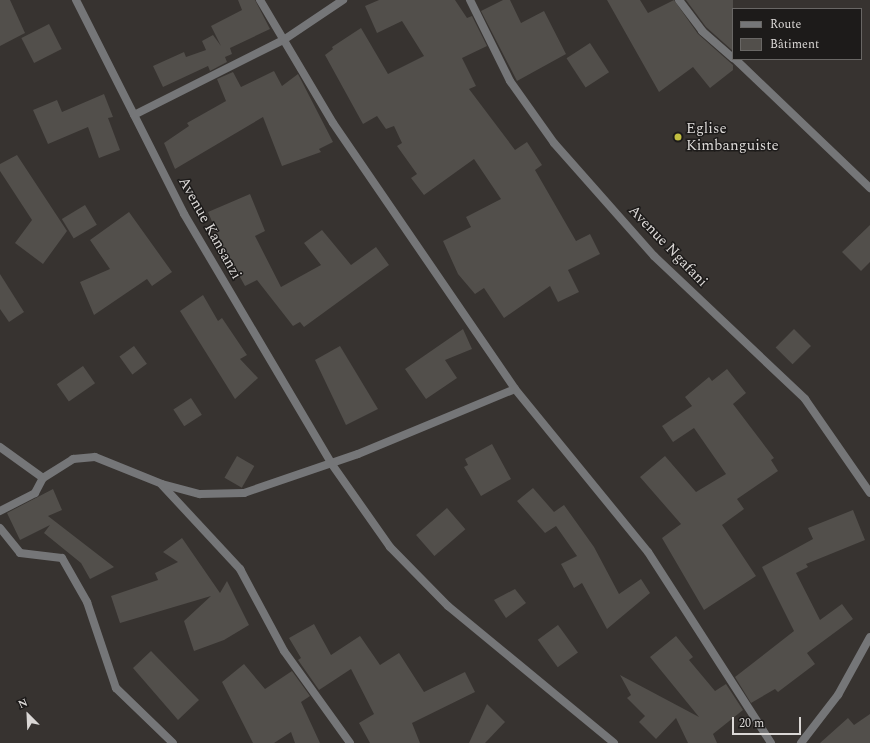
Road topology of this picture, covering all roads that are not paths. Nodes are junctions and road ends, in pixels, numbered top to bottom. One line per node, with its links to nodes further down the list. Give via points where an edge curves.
1 (76, 0): 9 (street, Avenue Kansanzi)
2 (260, 0): 6 (street)
3 (342, 0): 6 (street)
4 (470, 0): 16 (street, Avenue Ngafani, via 510,81 554,144 654,256 805,399)
5 (679, 0): 7 (street, via 702,31)
6 (285, 39): 9 (street); 11 (street, via 333,123)
7 (732, 56)
8 (736, 60): 10 (street)
9 (134, 115): 13 (street, Avenue Kansanzi, via 184,214)
10 (870, 188)
11 (514, 389): 13 (street); 23 (street, via 648,552)
12 (0, 447): 14 (street)
13 (331, 463): 15 (street, via 244,493 200,494); 22 (street, Avenue Kansanzi, via 390,547 448,606)
14 (43, 478): 15 (street, via 73,459 95,457); 17 (street, via 35,493)
15 (162, 484): 21 (street, via 240,569 284,651)
16 (870, 493)
17 (0, 511)
18 (0, 528): 20 (street, via 20,552 62,558 87,602 116,688)
19 (870, 637): 24 (street, via 838,695)
20 (173, 743)
21 (350, 743)
22 (614, 743)
23 (771, 743)
24 (801, 743)

